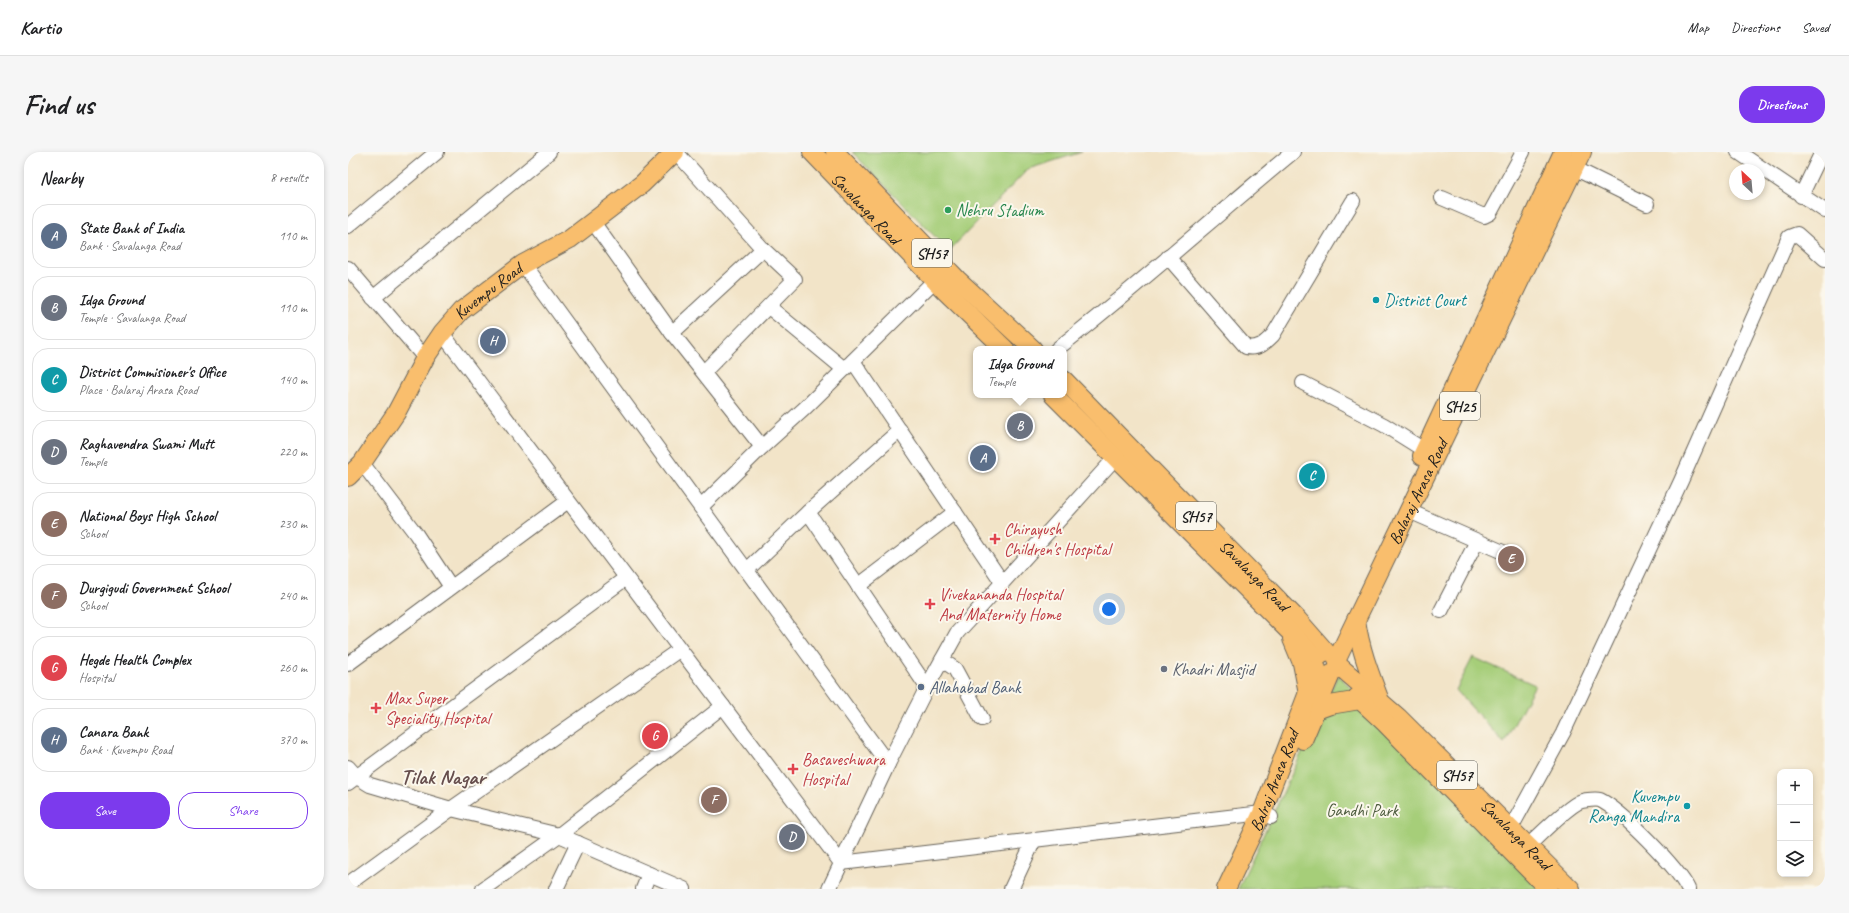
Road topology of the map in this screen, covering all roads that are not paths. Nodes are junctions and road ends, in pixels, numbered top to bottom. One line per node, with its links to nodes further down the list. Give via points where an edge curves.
1 (437, 152): 19 (street)
2 (549, 152): 26 (street)
3 (675, 152): 18 (main road, Kuvempu Road, via 642,184); 20 (street)
4 (812, 152): 25 (main road, Savalanga Road / SH57)
5 (835, 152): 31 (main road, Savalanga Road / SH57, via 957,279)
6 (1293, 152): 21 (street)
7 (1522, 152): 14 (street, via 1487,215)
8 (1563, 152): 41 (main road, Balaraj Arasa Road / SH25)
9 (1582, 152): 12 (main road, Balaraj Arasa Road / SH25)
10 (1738, 152): 13 (street)
11 (1822, 152): 13 (street)
12 (1574, 168): 16 (street); 47 (main road, Balaraj Arasa Road / SH25)
13 (1801, 196): 17 (street)
14 (1442, 198)
15 (1353, 201): 21 (street, via 1273,335 1264,344 1255,348 1246,347)
16 (1647, 204)
17 (1825, 211)
18 (593, 222): 23 (main road, Kuvempu Road, via 570,239); 29 (street)
19 (348, 226)
20 (763, 250): 27 (street, via 795,279); 29 (street)
21 (1168, 257): 32 (street)
22 (1825, 260): 76 (street, via 1797,234 1789,237 1681,482 1570,719)
23 (523, 264): 28 (main road, Kuvempu Road, via 461,311); 46 (street)
24 (348, 268): 26 (street)
25 (935, 280): 30 (main road, Savalanga Road / SH57); 34 (street)
26 (373, 298): 33 (street)
27 (769, 308): 34 (street); 35 (street)
28 (442, 332): 33 (main road, Kuvempu Road); 45 (street)
29 (672, 333): 35 (street)
30 (1003, 346)
31 (1030, 346)
32 (1061, 346)
33 (425, 358): 43 (main road, Kuvempu Road, via 396,413)
34 (849, 365): 39 (street); 40 (street)
35 (704, 372): 40 (street)
36 (1303, 382): 41 (street, via 1384,425)
37 (1067, 383): 62 (main road, Savalanga Road / SH57, via 1298,620)
38 (1056, 398): 42 (main road, Savalanga Road / SH57)
39 (900, 430): 48 (street); 49 (street)
40 (762, 447): 46 (street)
41 (1424, 450): 62 (main road, Balaraj Arasa Road / SH25)
42 (1116, 457): 54 (street); 59 (main road, Savalanga Road / SH57)
43 (362, 463): 44 (main road, Kuvempu Road); 56 (street, via 416,534)
44 (348, 477)
45 (568, 501): 53 (street); 56 (street)
46 (701, 507): 52 (street)
47 (1409, 511): 50 (street); 58 (main road, Balaraj Arasa Road / SH25)
48 (808, 512): 52 (street); 55 (street)
49 (955, 512): 54 (street); 55 (street)
50 (1477, 541): 51 (street); 57 (street)
51 (1512, 556)
52 (747, 570): 71 (street)
53 (626, 578): 60 (street); 72 (street)
54 (1002, 582): 61 (street, via 957,634)
55 (858, 586): 64 (street)
56 (451, 587): 63 (street)
57 (1441, 612)
58 (1356, 620): 62 (main road, Balaraj Arasa Road / SH25); 67 (main road, via 1359,641)
59 (1285, 626): 62 (main road, Savalanga Road / SH57); 65 (main road, via 1300,656)
60 (679, 650): 68 (street); 73 (street)
61 (942, 660): 64 (street); 70 (street, via 955,669)
62 (1329, 663): 65 (main road, Balraj Arasa Road); 66 (main road, Savalanga Road / SH57); 67 (main road, Savalanga Road / SH57); 69 (main road, Balaraj Arasa Road)
63 (348, 664)
64 (927, 687): 71 (street)
65 (1308, 693): 74 (main road, Balraj Arasa Road)
66 (1360, 700): 69 (main road); 76 (main road, Savalanga Road / SH57)
67 (1380, 701): 76 (main road, Savalanga Road / SH57)
68 (723, 706): 75 (street); 80 (street)
69 (1316, 710): 74 (main road, Balaraj Arasa Road)
70 (982, 719)
71 (888, 764): 80 (street)
72 (351, 776): 73 (street, via 370,785)
73 (451, 809): 75 (street); 82 (street)
74 (1267, 815): 77 (street); 89 (main road, Balraj Arasa Road); 90 (main road, Balaraj Arasa Road)
75 (559, 835): 78 (street); 83 (street)
76 (1507, 836): 79 (main road, Savalanga Road / SH57)
77 (1034, 840): 80 (street); 88 (street)
78 (578, 843): 81 (street); 84 (street)
79 (1523, 852): 91 (main road, Savalanga Road / SH57); 92 (main road, Savalanga Road / SH57); 93 (street, via 1563,814 1581,801 1599,800 1615,810 1658,850)
80 (840, 864): 87 (street)
81 (649, 874): 85 (street); 86 (street)
82 (348, 884)
83 (483, 889)
84 (556, 889)
85 (643, 889)
86 (684, 889)
87 (829, 889)
88 (1011, 889)
89 (1226, 889)
90 (1236, 889)
91 (1548, 889)
92 (1571, 889)
93 (1688, 889)

